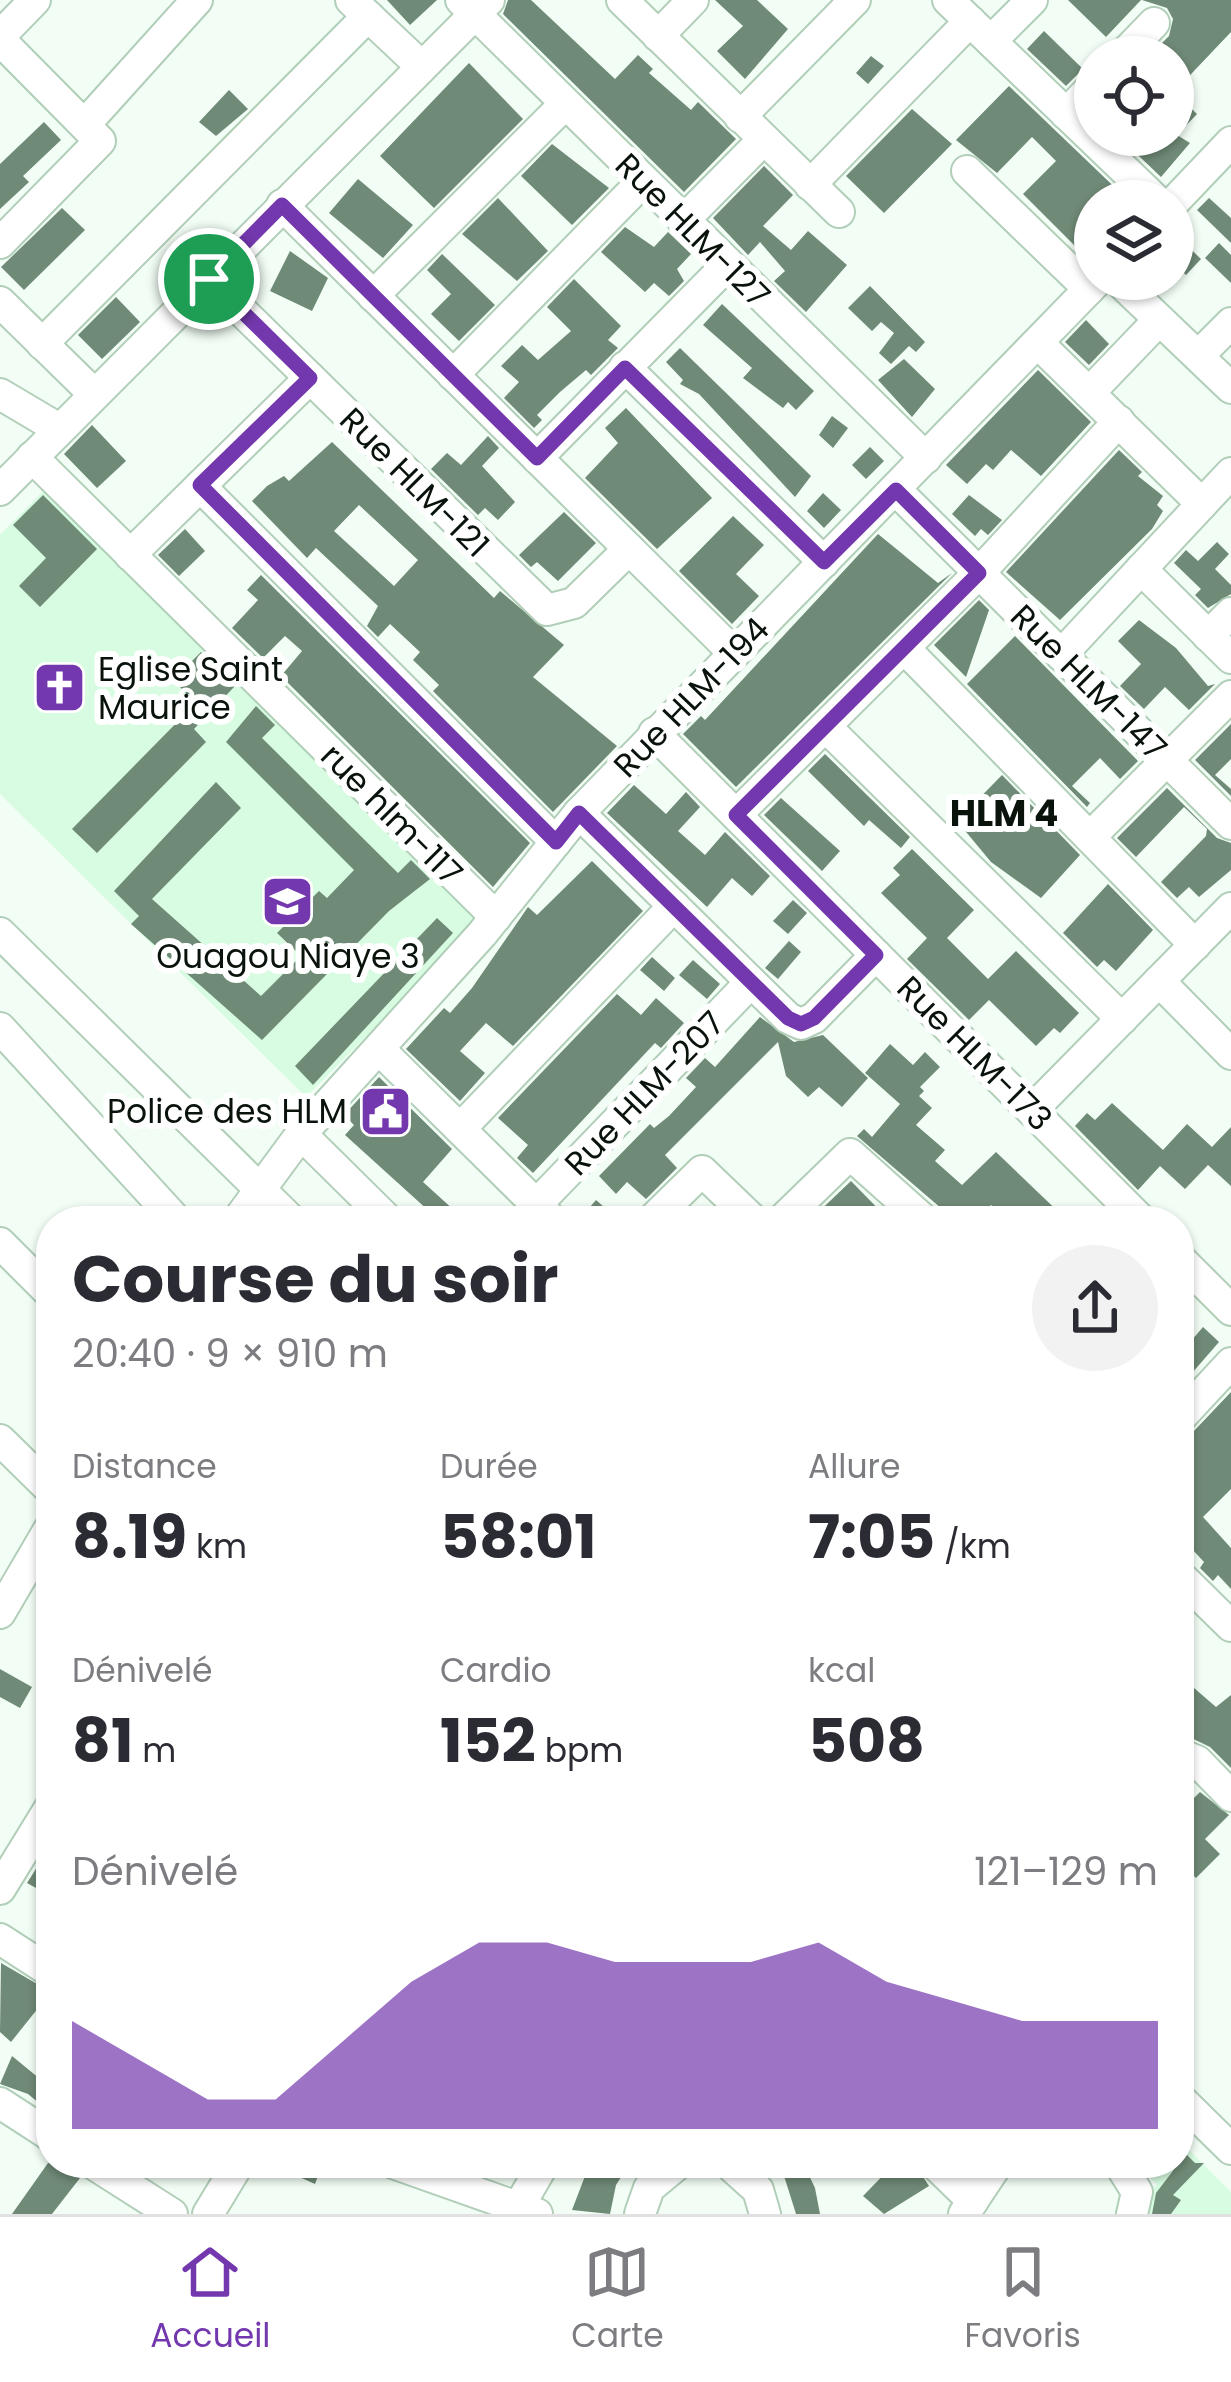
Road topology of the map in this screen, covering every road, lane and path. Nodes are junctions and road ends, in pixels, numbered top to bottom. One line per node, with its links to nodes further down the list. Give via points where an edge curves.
1 (35, 0): 13 (street)
2 (197, 0): 19 (street)
3 (622, 0): 11 (street)
4 (693, 0): 11 (street)
5 (855, 0): 18 (street)
6 (1032, 0): 9 (street)
7 (475, 5): 14 (street); 15 (street, Rue HLM-127)
8 (360, 8): 14 (street); 41 (street)
9 (970, 21): 17 (street); 26 (street)
10 (1154, 23): 12 (street)
11 (658, 36): 18 (street)
12 (1141, 36)
13 (0, 38): 19 (street)
14 (421, 66): 27 (street)
15 (565, 104): 24 (street, Rue HLM-127); 34 (street)
16 (1074, 105): 17 (street)
17 (1066, 114): 23 (street)
18 (740, 117): 20 (street)
19 (94, 132): 30 (street)
20 (764, 140): 26 (street); 29 (street)
21 (1231, 142): 25 (street)
22 (967, 171): 31 (street)
23 (1135, 180)
24 (643, 181): 29 (street, Rue HLM-127); 44 (street)
25 (1194, 181)
26 (810, 184): 28 (street)
27 (282, 205): 33 (street); 34 (street)
28 (839, 212)
29 (683, 221): 32 (street, Rue HLM-127)
30 (0, 243)
31 (1074, 259)
32 (727, 265): 43 (street); 54 (street, Rue HLM-127)
33 (209, 279): 45 (street, Rue HLM-121); 49 (street)
34 (373, 296): 44 (street)
35 (1083, 300): 40 (street, Rue HLM-194)
36 (1129, 300): 38 (street)
37 (0, 302): 41 (street)
38 (1160, 320): 42 (street); 47 (street)
39 (1231, 323): 42 (street)
40 (1037, 343): 47 (street); 54 (street, Rue HLM-194)
41 (42, 344): 49 (street)
42 (1198, 356): 46 (street)
43 (625, 368): 53 (street); 62 (street)
44 (453, 375): 53 (street)
45 (310, 378): 56 (street); 60 (street, Rue HLM-121, via 547,610 574,603)
46 (1231, 388)
47 (1089, 393): 50 (street)
48 (0, 394): 51 (street)
49 (94, 394): 51 (street)
50 (1119, 421): 59 (street); 64 (street)
51 (59, 430): 52 (street)
52 (32, 457): 57 (street); 61 (street, rue hlm-117)
53 (537, 458): 60 (street)
54 (926, 458): 58 (street, Rue HLM-194)
55 (1231, 473): 59 (street)
56 (200, 485): 61 (street); 79 (street)
57 (0, 490)
58 (896, 490): 62 (street, Rue HLM-194); 64 (street, Rue HLM-147)
59 (1202, 504): 63 (street)
60 (629, 549): 68 (street)
61 (130, 555): 82 (street, rue hlm-117)
62 (824, 562): 68 (street, Rue HLM-194)
63 (1141, 569): 66 (street); 69 (street)
64 (979, 573): 67 (street); 69 (street, Rue HLM-147)
65 (1231, 613): 66 (street)
66 (1208, 635): 70 (street)
67 (905, 649): 72 (street); 78 (street)
68 (734, 653): 73 (street, Rue HLM-194)
69 (1061, 655): 74 (street, Rue HLM-147)
70 (1231, 658)
71 (1231, 696): 74 (street)
72 (827, 728): 76 (street); 88 (street)
73 (654, 733): 75 (street, Rue HLM-194); 76 (street, Rue HLM-173)
74 (1168, 760): 77 (street, Rue HLM-147); 78 (street)
75 (579, 813): 79 (street, Rue HLM-194); 80 (street)
76 (736, 815): 85 (street, Rue HLM-173)
77 (1231, 824)
78 (1090, 837): 84 (street)
79 (556, 842): 82 (street, Rue HLM-194)
80 (674, 906): 87 (street); 93 (street)
81 (1231, 908): 84 (street)
82 (496, 917): 90 (street, Rue HLM-194)
83 (0, 933): 95 (street)
84 (1195, 945): 86 (street)
85 (876, 955): 87 (street, via 801,1024); 92 (street, Rue HLM-173)
86 (1159, 981): 88 (street); 91 (street)
87 (752, 982): 101 (street, Rue HLM-207)
88 (1122, 1019): 92 (street)
89 (0, 1028): 96 (street)
90 (380, 1050): 93 (street); 94 (street, Rue HLM-194)
91 (1231, 1054)
92 (1032, 1110): 106 (street, Rue HLM-173)
93 (460, 1129): 100 (street)
94 (301, 1134): 95 (street, Rue HLM-194); 99 (street)
95 (257, 1188): 97 (street, Rue HLM-194); 98 (street)
96 (163, 1206)
97 (246, 1206)
98 (276, 1206)
99 (373, 1206)
100 (537, 1206)
101 (550, 1206)
102 (666, 1206): 103 (street, via 702,1172)
103 (738, 1206)
104 (796, 1206): 105 (street, via 848,1155)
105 (909, 1206)
106 (1127, 1206)
107 (0, 1244): 109 (street)
108 (1194, 1273): 110 (street)
109 (36, 1279)
110 (1231, 1310)
111 (1231, 1363): 112 (street)
112 (1194, 1403)
113 (0, 1440): 114 (street)
114 (36, 1475)
115 (36, 1552): 117 (street)
116 (1194, 1590): 118 (street)
117 (0, 1613)
118 (1231, 1626)
119 (1194, 1764): 120 (street)
120 (1231, 1796)
121 (36, 1830): 122 (street)
122 (0, 1889)
123 (0, 1939): 124 (street)
124 (36, 1962)
125 (0, 2103): 127 (street)
126 (1194, 2113): 128 (street)
127 (36, 2126)
128 (1231, 2149)
129 (116, 2178): 140 (street)
130 (230, 2178): 141 (street)
131 (439, 2178): 139 (street)
132 (539, 2178): 139 (street)
133 (661, 2178): 142 (street)
134 (746, 2178): 143 (street)
135 (945, 2178): 138 (street)
136 (988, 2178): 138 (street)
137 (1128, 2178): 144 (street, via 1137,2192)
138 (968, 2208)
139 (527, 2211)
140 (172, 2214)
141 (208, 2214)
142 (640, 2214)
143 (765, 2214)
144 (1132, 2214)

